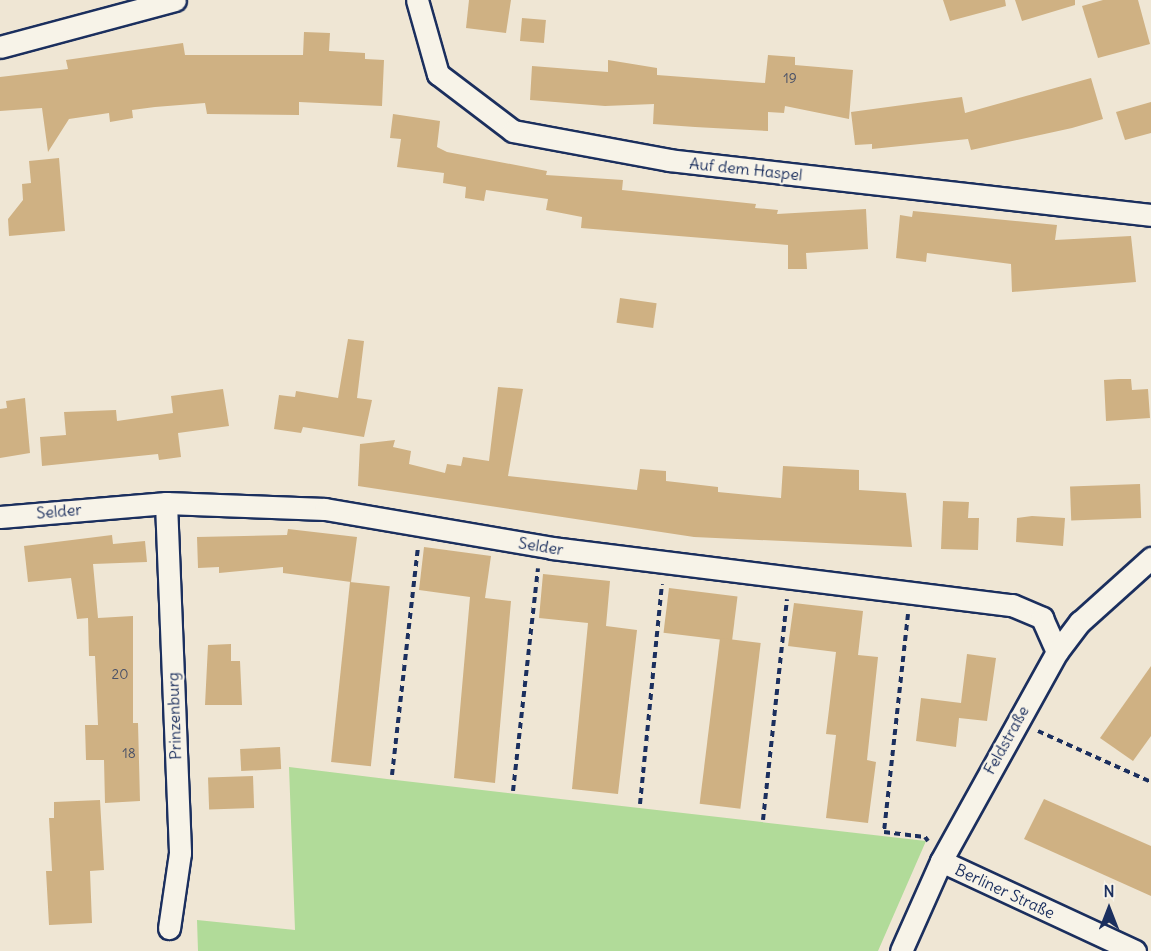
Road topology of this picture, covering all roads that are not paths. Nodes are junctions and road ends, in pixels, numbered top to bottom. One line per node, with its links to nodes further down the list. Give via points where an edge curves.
1 (174, 0): 3 (street)
2 (417, 0): 4 (street, Auf dem Haspel, via 438,74 513,131 669,160)
3 (0, 47)
4 (1151, 215)
5 (166, 503): 6 (street, Selder); 8 (street, Selder, via 325,509 541,547 1012,604 1042,618); 10 (street, Prinzenburg, via 180,853)
6 (0, 517)
7 (1151, 558): 8 (street, Feldstraße, via 1080,622)
8 (1057, 652): 9 (street, Feldstraße, via 1015,721)
9 (941, 861): 11 (street, Feldstraße); 12 (street, Berliner Straße)
10 (169, 928)
11 (901, 951)
12 (1135, 951)

